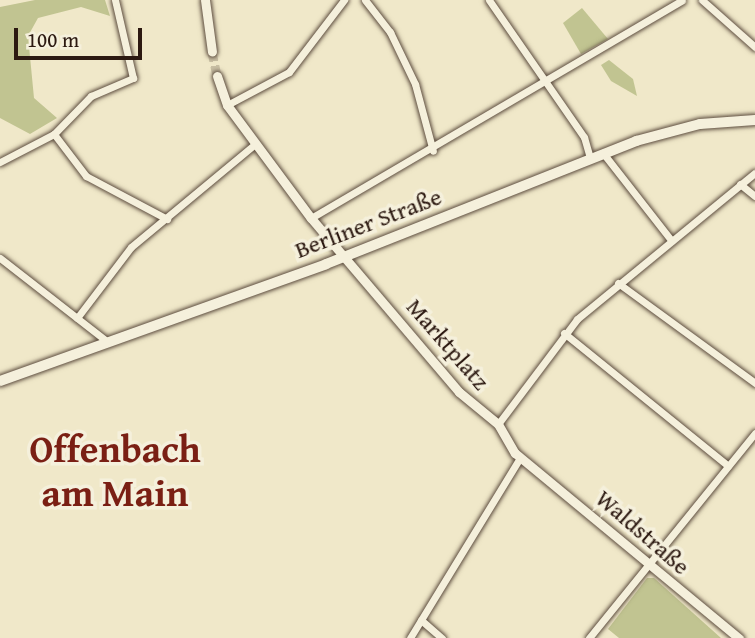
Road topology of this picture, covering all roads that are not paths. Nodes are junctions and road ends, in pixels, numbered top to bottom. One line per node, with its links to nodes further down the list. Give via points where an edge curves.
1 (115, 0): 14 (street, via 131,80 84,101)
2 (205, 0): 9 (street)
3 (344, 0): 12 (street, via 289,72)
4 (365, 0): 16 (street, via 390,32 415,84)
5 (489, 0): 11 (street)
6 (682, 0): 11 (street)
7 (702, 0): 8 (street)
8 (755, 47)
9 (212, 52)
10 (217, 76): 12 (street, Marktplatz)
11 (543, 82): 16 (street); 18 (street, via 584,137)
12 (226, 105): 15 (street, Marktplatz)
13 (755, 120): 17 (main road, Berliner Straße, via 699,124)
14 (54, 134): 19 (street); 24 (street, via 86,176)
15 (255, 145): 23 (street, Marktplatz); 24 (street)
16 (433, 151): 23 (street)
17 (603, 153): 18 (main road, Berliner Straße); 25 (street)
18 (590, 158): 26 (main road, Berliner Straße)
19 (0, 162)
20 (755, 173): 21 (street)
21 (740, 184): 22 (street); 25 (street)
22 (755, 196)
23 (311, 218): 26 (street, Marktplatz)
24 (167, 219): 29 (street, via 131,247)
25 (671, 240): 28 (street)
26 (345, 256): 31 (main road, Berliner Straße); 34 (street, Marktplatz, via 459,392)
27 (0, 258): 29 (street)
28 (618, 283): 30 (street); 33 (street)
29 (76, 318): 31 (street)
30 (564, 333): 34 (street); 37 (street)
31 (108, 342): 32 (main road, Berliner Straße)
32 (0, 382)
33 (755, 383)
34 (498, 424): 36 (street, Marktplatz)
35 (755, 433): 37 (street)
36 (520, 458): 38 (street, Waldstraße); 39 (street)
37 (728, 466): 38 (street)
38 (652, 562): 42 (street); 43 (street, Waldstraße)
39 (421, 620): 40 (street); 41 (street)
40 (410, 638)
41 (442, 638)
42 (589, 638)
43 (739, 638)

